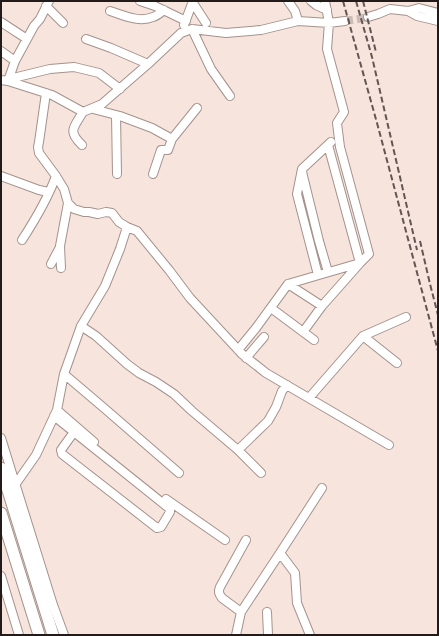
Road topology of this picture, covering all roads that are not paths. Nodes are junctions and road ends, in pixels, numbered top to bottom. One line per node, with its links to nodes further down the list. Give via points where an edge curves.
1 (140, 1): 8 (street)
2 (288, 1): 15 (street)
3 (311, 1): 9 (street)
4 (325, 1): 9 (street)
5 (193, 2): 14 (street); 20 (street)
6 (48, 4): 19 (street); 25 (street)
7 (391, 5): 11 (street); 13 (street)
8 (164, 10): 10 (street, via 151,18 143,19); 14 (street)
9 (327, 10): 21 (street)
10 (110, 11)
11 (408, 11): 12 (street, via 419,8); 17 (street)
12 (438, 13)
13 (368, 17)
14 (186, 20): 23 (street)
15 (298, 21): 21 (street); 22 (street, via 262,30 226,33)
16 (345, 21): 21 (street)
17 (438, 21)
18 (1, 22): 25 (street)
19 (63, 23)
20 (206, 23)
21 (329, 23): 37 (street, via 327,48 344,112 337,123)
22 (192, 29): 23 (street); 32 (street, via 211,69)
23 (181, 33): 28 (street)
24 (86, 38): 28 (street)
25 (27, 39): 27 (street)
26 (1, 51): 27 (street)
27 (15, 61): 29 (street)
28 (148, 64): 30 (street)
29 (6, 80): 30 (street, via 50,69 74,67 99,73); 31 (street)
30 (120, 89): 34 (street)
31 (46, 93): 35 (street); 45 (street, via 38,148)
32 (230, 96)
33 (197, 108): 38 (street)
34 (93, 109): 35 (street); 36 (street)
35 (83, 112): 39 (street, via 73,128 76,140)
36 (116, 115): 38 (street, via 152,128); 42 (street)
37 (338, 136): 40 (street); 52 (street, via 369,254)
38 (172, 139): 43 (street, via 168,150 161,150)
39 (82, 145)
40 (328, 145): 41 (street); 52 (street)
41 (302, 169): 54 (street); 55 (street, via 297,194)
42 (117, 174)
43 (154, 174)
44 (1, 176): 46 (street)
45 (56, 176): 46 (street); 47 (street, via 64,189)
46 (49, 192): 49 (street)
47 (68, 203): 48 (street, via 74,209 84,212 112,213); 50 (street)
48 (127, 227): 60 (street, via 105,286); 65 (street, via 137,231 190,298)
49 (22, 240)
50 (60, 246): 51 (street); 53 (street)
51 (51, 264)
52 (360, 264): 54 (street); 57 (street)
53 (61, 268)
54 (328, 272): 55 (street)
55 (318, 275): 56 (street)
56 (288, 284): 57 (street); 58 (street)
57 (322, 306): 61 (street)
58 (271, 308): 61 (street); 65 (street)
59 (406, 317): 62 (street)
60 (81, 326): 68 (street); 75 (street, via 139,373 174,394)
61 (303, 332): 64 (street)
62 (363, 336): 67 (street); 70 (street)
63 (264, 337): 66 (street)
64 (314, 340)
65 (238, 350): 66 (street)
66 (246, 358): 69 (street)
67 (397, 363)
68 (64, 374): 71 (street); 77 (street)
69 (287, 386): 70 (street); 75 (street, via 282,391 268,422)
70 (309, 398): 74 (street)
71 (55, 413): 72 (street); 79 (street, via 36,455); 82 (street, via 155,492)
72 (74, 432): 72 (street, via 170,509 161,528 157,528 62,454 61,450)
73 (1, 438): 79 (street)
74 (388, 446)
75 (238, 450): 78 (street)
76 (1, 468): 91 (main road)
77 (179, 473)
78 (261, 473)
79 (15, 484): 92 (street)
80 (322, 488): 85 (street)
81 (1, 513): 84 (main road)
82 (225, 540)
83 (246, 540): 87 (street, via 218,591 222,598)
84 (6, 544): 90 (main road)
85 (280, 553): 87 (street); 95 (street, via 295,573 297,603)
86 (1, 576): 89 (street)
87 (241, 612): 93 (street)
88 (267, 612): 94 (street)
89 (19, 635)
90 (39, 635)
91 (53, 635)
92 (64, 635)
93 (236, 635)
94 (268, 635)
95 (310, 635)

